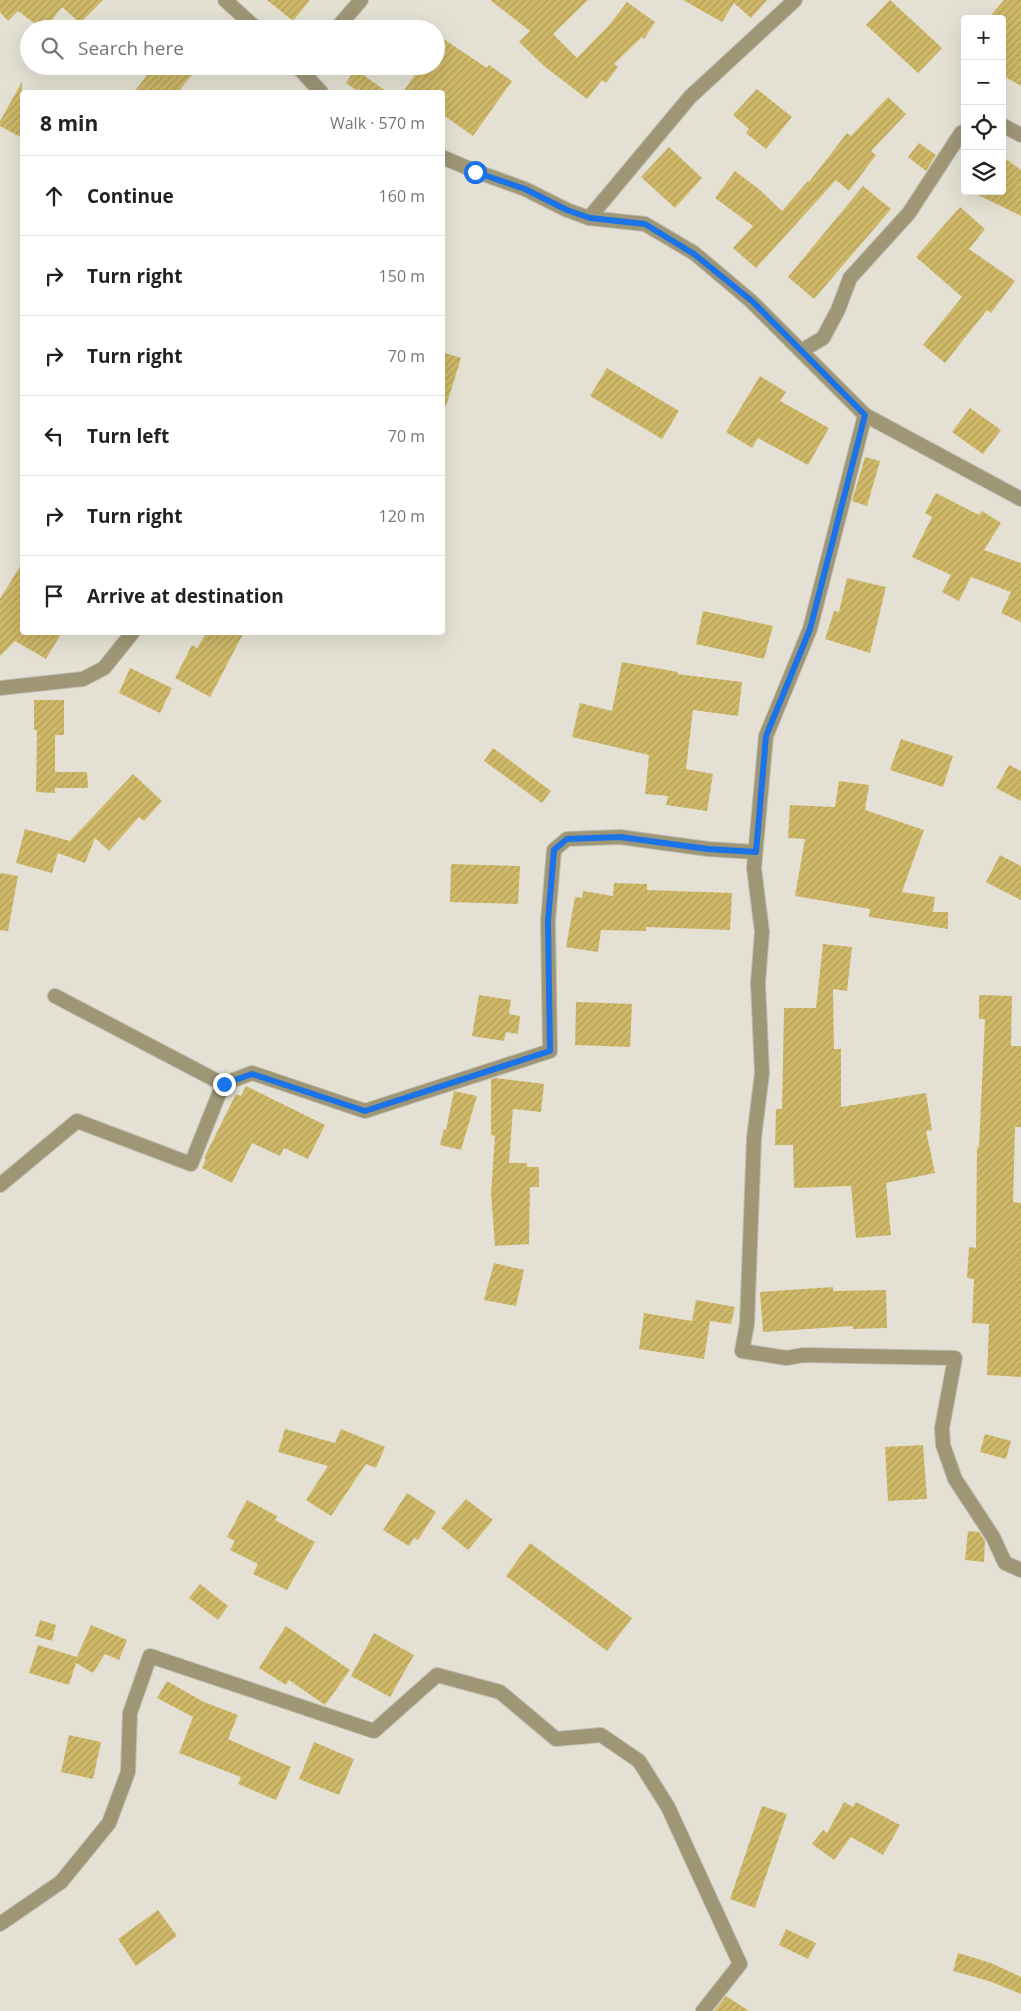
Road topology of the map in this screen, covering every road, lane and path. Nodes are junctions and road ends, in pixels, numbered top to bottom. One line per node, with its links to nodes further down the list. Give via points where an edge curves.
1 (225, 0): 4 (street)
2 (361, 0): 5 (street)
3 (795, 0): 12 (street, via 690,97)
4 (246, 20)
5 (344, 20)
6 (307, 75): 7 (street)
7 (319, 90)
8 (1006, 128): 10 (street)
9 (961, 133): 13 (street, via 909,213 850,278 823,338)
10 (1021, 135)
11 (445, 158): 12 (street)
12 (590, 218): 13 (street, via 645,224 694,254 752,301)
13 (801, 351): 14 (street)
14 (865, 415): 15 (street); 18 (street, via 810,629 766,736)
15 (1021, 499)
16 (131, 635): 17 (street, via 104,668 83,679)
17 (0, 688)
18 (756, 852): 20 (street, via 620,837 567,839 554,850 548,921 550,1051 365,1111 252,1074); 22 (street, via 754,868 762,932 758,983 762,1073 754,1138 742,1351 787,1358 955,1358 942,1428 943,1445 955,1479 993,1537 1005,1563)
19 (54, 996): 20 (street)
20 (224, 1084): 21 (street, via 192,1164 77,1121)
21 (0, 1186)
22 (1021, 1570)
23 (0, 1924): 24 (street, via 61,1882 109,1823 128,1772 130,1713 150,1656 374,1731 437,1675 500,1692 556,1739 601,1735 639,1760 668,1807 740,1964)
24 (703, 2011)

